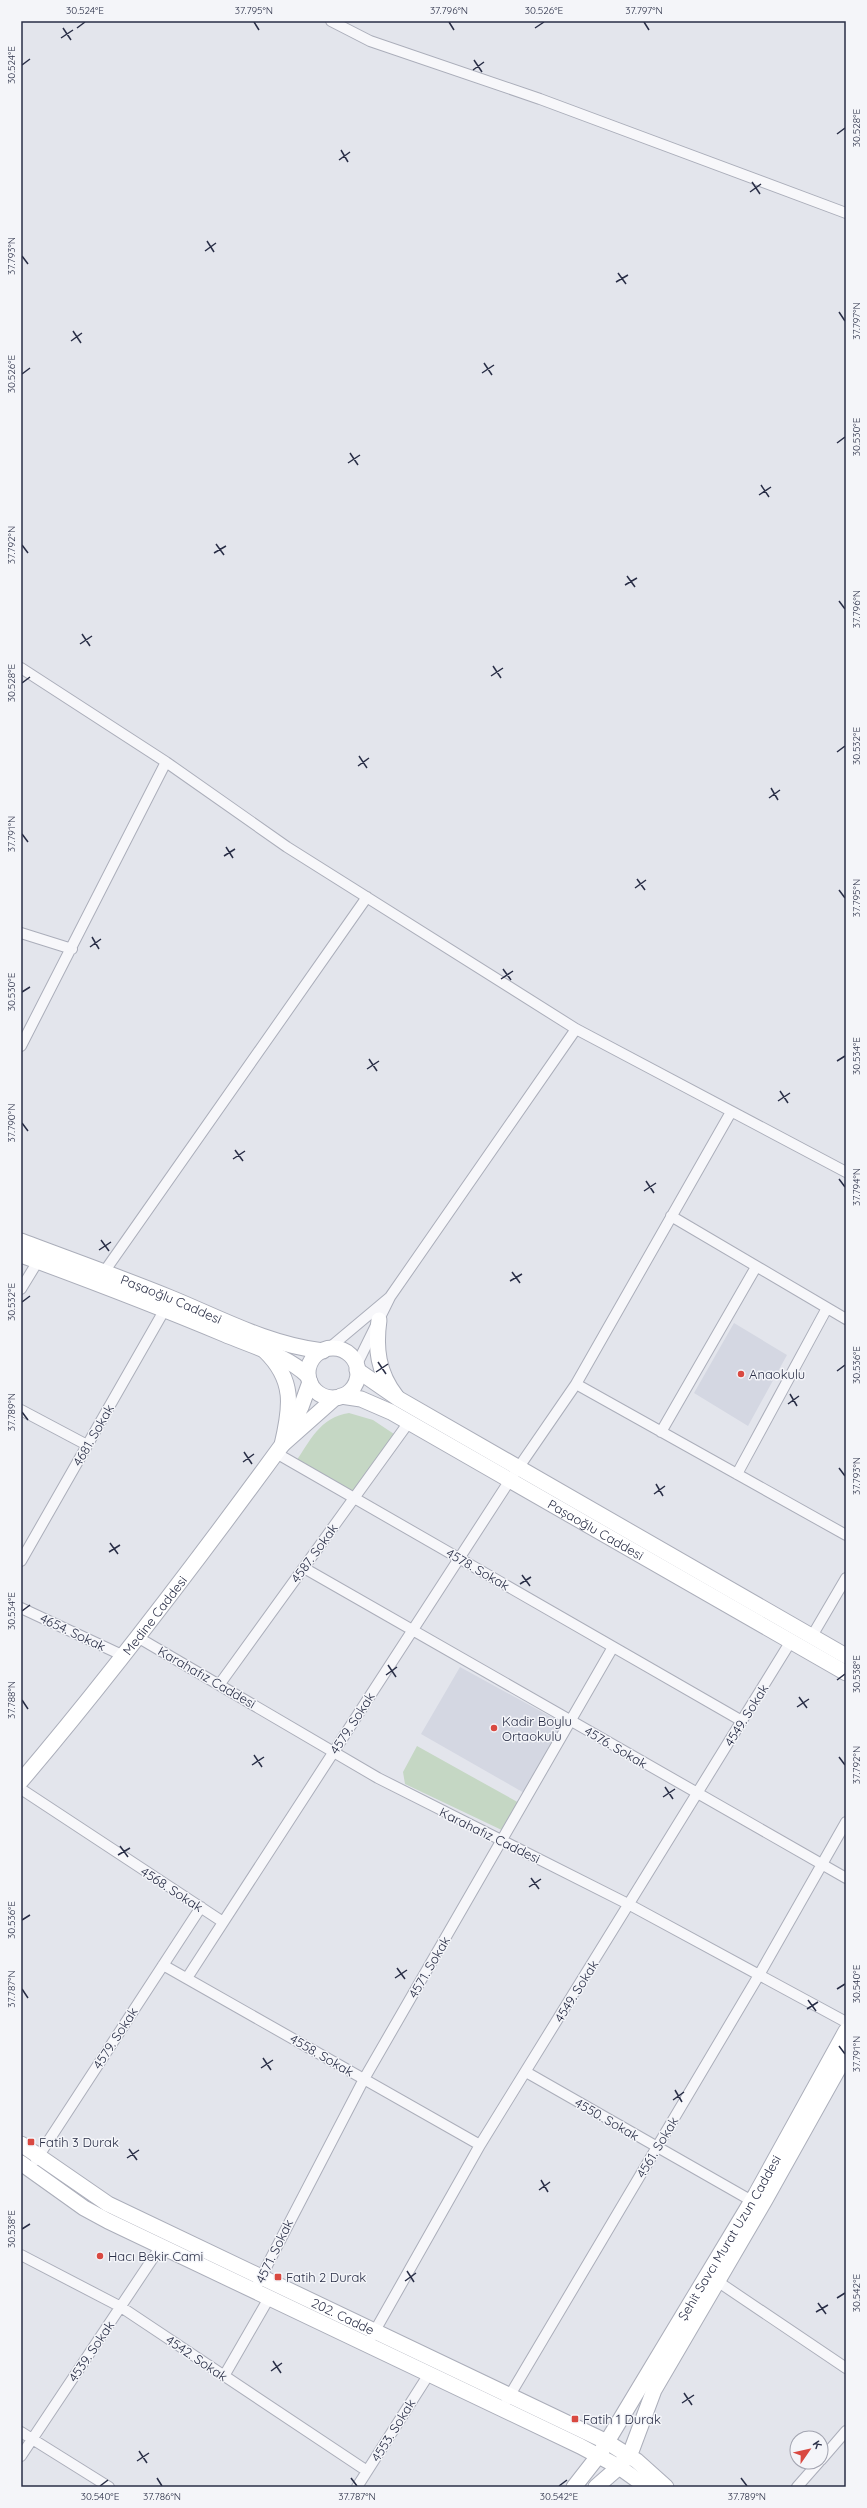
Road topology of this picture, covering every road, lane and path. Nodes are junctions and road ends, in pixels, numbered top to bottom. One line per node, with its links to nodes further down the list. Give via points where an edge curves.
1 (332, 21): 2 (street, via 370,41 540,99)
2 (846, 213)
3 (21, 668): 4 (street)
4 (166, 762): 5 (street, via 287,847); 7 (street)
5 (367, 897): 8 (street); 17 (street)
6 (21, 933): 7 (street)
7 (72, 949): 9 (street)
8 (576, 1029): 10 (street); 19 (street)
9 (21, 1046)
10 (731, 1112): 11 (street); 12 (street, 4579. Sokak)
11 (846, 1172)
12 (671, 1216): 16 (street); 28 (street, 4579. Sokak)
13 (21, 1241): 17 (street, Paşaoğlu Caddesi)
14 (21, 1255): 15 (street, Paşaoğlu Caddesi)
15 (38, 1261): 18 (street); 21 (street, Paşaoğlu Caddesi)
16 (756, 1267): 20 (street); 33 (street)
17 (104, 1272): 24 (street, Paşaoğlu Caddesi, via 271,1339 298,1347)
18 (21, 1289)
19 (390, 1297): 23 (street); 24 (street)
20 (828, 1308): 22 (street); 37 (street)
21 (165, 1310): 25 (street, Paşaoğlu Caddesi); 34 (street, 4681. Sokak)
22 (846, 1319)
23 (379, 1320): 26 (street); 30 (street, via 376,1343 379,1363)
24 (325, 1350): 26 (street, via 342,1350 349,1354); 27 (street, via 312,1360)
25 (265, 1351): 27 (street, Paşaoğlu Caddesi, via 288,1362); 35 (street, via 280,1367 286,1381 288,1415)
26 (357, 1368): 29 (street, via 355,1384 351,1390); 30 (street, Paşaoğlu Caddesi)
27 (309, 1379): 29 (street, via 315,1391 322,1396); 35 (street, Medine Caddesi, via 300,1407)
28 (576, 1384): 33 (street); 36 (street, 4579. Sokak)
29 (338, 1397): 32 (street, Paşaoğlu Caddesi, via 350,1396 373,1403); 35 (street, Medine Caddesi)
30 (399, 1400): 36 (street, Paşaoğlu Caddesi)
31 (21, 1410): 34 (street)
32 (409, 1422): 36 (street, Paşaoğlu Caddesi); 38 (street, 4587. Sokak)
33 (661, 1432): 37 (street)
34 (87, 1445): 41 (street, 4681. Sokak)
35 (279, 1449): 38 (street, 4578. Sokak); 47 (street, Medine Caddesi)
36 (514, 1474): 40 (street, 4579. Sokak); 46 (street, Paşaoğlu Caddesi); 48 (street, Paşaoğlu Caddesi)
37 (737, 1474): 39 (street)
38 (354, 1498): 40 (street, 4578. Sokak); 42 (street, 4587. Sokak)
39 (846, 1535)
40 (459, 1559): 45 (street, 4579. Sokak); 49 (street, 4578. Sokak)
41 (21, 1561)
42 (304, 1568): 45 (street, 4576. Sokak); 53 (street, 4587. Sokak)
43 (846, 1578): 46 (street)
44 (21, 1608): 50 (street, 4654. Sokak)
45 (412, 1630): 54 (street, 4576. Sokak); 56 (street, 4579. Sokak)
46 (812, 1636): 51 (street, Paşaoğlu Caddesi)
47 (139, 1638): 50 (street, Medine Caddesi); 53 (street, Karahafız Caddesi)
48 (791, 1641): 52 (street, Paşaoğlu Caddesi); 55 (street, 4549. Sokak)
49 (613, 1647): 54 (street, 4571. Sokak); 55 (street, 4578. Sokak)
50 (124, 1656): 57 (street, Medine Caddesi)
51 (846, 1656)
52 (846, 1673)
53 (219, 1685): 56 (street, Karahafız Caddesi)
54 (571, 1721): 59 (street, 4576. Sokak); 61 (street, 4571. Sokak)
55 (742, 1721): 59 (street, 4549. Sokak)
56 (333, 1752): 61 (street, Karahafız Caddesi, via 385,1782); 66 (street, 4579. Sokak)
57 (21, 1782)
58 (21, 1789): 65 (street, 4568. Sokak)
59 (698, 1793): 62 (street, 4576. Sokak); 64 (street, 4549. Sokak)
60 (846, 1822): 62 (street, 4561. Sokak)
61 (503, 1841): 64 (street, Karahafız Caddesi); 74 (street, 4571. Sokak)
62 (823, 1865): 63 (street, 4576. Sokak); 68 (street, 4561. Sokak)
63 (846, 1878)
64 (630, 1904): 68 (street, Karahafız Caddesi); 73 (street, 4549. Sokak)
65 (201, 1908): 66 (street, 4568. Sokak); 67 (street, 4579. Sokak)
66 (223, 1922): 69 (street, 4579. Sokak)
67 (164, 1965): 69 (street, 4558. Sokak); 78 (street, 4579. Sokak)
68 (759, 1975): 70 (street, Karahafız Caddesi); 77 (street, 4561. Sokak)
69 (187, 1978): 74 (street, 4558. Sokak)
70 (846, 2022)
71 (846, 2031): 80 (street, Şehit Savcı Murat Uzun Caddesi)
72 (846, 2055): 84 (street, Şehit Savcı Murat Uzun Caddesi)
73 (526, 2072): 76 (street, 4549. Sokak); 77 (street, 4550. Sokak)
74 (364, 2079): 76 (street, 4558. Sokak); 83 (street, 4571. Sokak)
75 (21, 2144): 78 (street, 202. Cadde)
76 (480, 2145): 88 (street, 4549. Sokak)
77 (657, 2147): 80 (street, 4550. Sokak); 93 (street, 4561. Sokak)
78 (39, 2156): 79 (street, 4579. Sokak); 83 (street, 202. Cadde, via 108,2204)
79 (26, 2166): 81 (street, 202. Cadde, via 95,2215)
80 (752, 2201): 97 (street, Şehit Savcı Murat Uzun Caddesi)
81 (161, 2246): 85 (street, 202. Cadde); 87 (street, 4539. Sokak)
82 (21, 2255): 87 (street, 4542. Sokak)
83 (261, 2277): 85 (street, 4571. Sokak); 88 (street, 202. Cadde)
84 (717, 2281): 90 (street); 99 (street, Şehit Savcı Murat Uzun Caddesi, via 654,2390)
85 (254, 2291): 86 (street, 202. Cadde)
86 (269, 2298): 89 (street, 202. Cadde); 92 (street)
87 (121, 2307): 92 (street, 4542. Sokak); 96 (street, 4539. Sokak)
88 (374, 2331): 89 (street, 4549. Sokak); 93 (street, 202. Cadde)
89 (368, 2345): 91 (street, 202. Cadde)
90 (846, 2368)
91 (429, 2374): 93 (street, 202. Cadde); 103 (street, 4553. Sokak)
92 (224, 2376): 103 (street, 4542. Sokak)
93 (506, 2402): 97 (street, 202. Cadde)
94 (846, 2431): 98 (street)
95 (21, 2432): 96 (street)
96 (32, 2440): 100 (street, 4539. Sokak); 104 (street)
97 (603, 2449): 99 (street, 202. Cadde); 101 (street, 202. Cadde); 106 (street, Şehit Savcı Murat Uzun Caddesi)
98 (829, 2451)
99 (629, 2455): 101 (street, Şehit Savcı Murat Uzun Caddesi); 109 (street, 202. Cadde)
100 (21, 2456)
101 (619, 2467): 107 (street, Şehit Savcı Murat Uzun Caddesi); 108 (street, 202. Cadde)
102 (812, 2470): 110 (street)
103 (367, 2471): 105 (street, 4553. Sokak)
104 (109, 2487)
105 (357, 2487)
106 (574, 2487)
107 (596, 2487)
108 (648, 2487)
109 (666, 2487)
110 (797, 2487)

